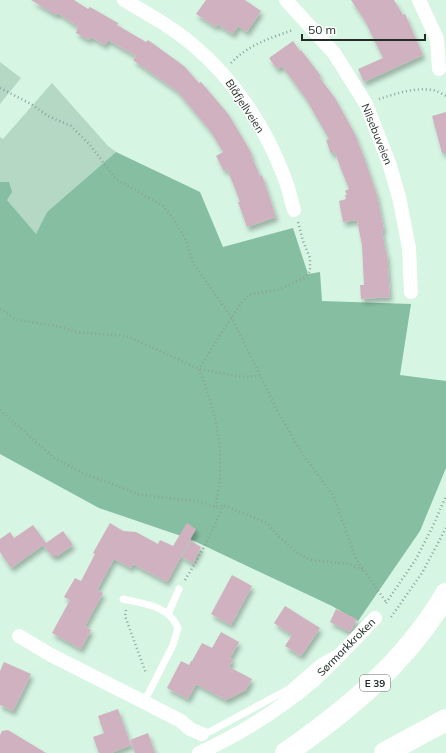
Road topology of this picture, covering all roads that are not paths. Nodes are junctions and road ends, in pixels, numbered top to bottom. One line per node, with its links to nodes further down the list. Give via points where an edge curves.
1 (124, 0): 5 (street, Blåfjellveien, via 170,28 222,72 263,132 285,178)
2 (286, 0): 6 (street, Nilsebuveien, via 334,53 366,104 399,197 409,248)
3 (419, 0): 4 (street, via 437,39)
4 (439, 69)
5 (294, 210)
6 (411, 292)
7 (179, 588): 10 (lane)
8 (446, 594): 18 (highway, E 39, via 434,616 415,641 379,679 330,722)
9 (123, 599): 10 (lane, via 162,609)
10 (168, 614): 14 (lane, via 178,628 177,636)
11 (375, 618): 13 (street, Sørmarkkroken)
12 (19, 636): 14 (street)
13 (354, 641): 16 (lane, via 320,662 289,689); 17 (street, Sørmarkkroken, via 313,681 288,700 224,742)
14 (144, 702): 16 (street)
15 (446, 720): 19 (highway)
16 (202, 734)
17 (199, 753)
18 (286, 753)
19 (385, 753)

